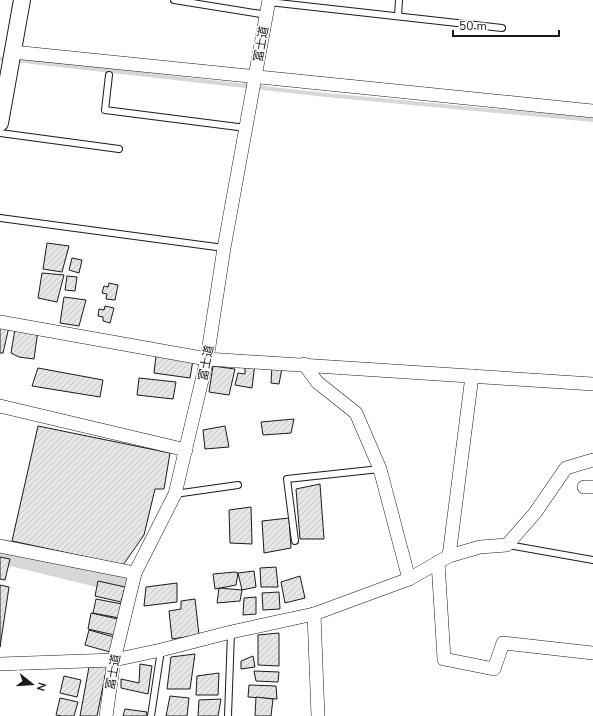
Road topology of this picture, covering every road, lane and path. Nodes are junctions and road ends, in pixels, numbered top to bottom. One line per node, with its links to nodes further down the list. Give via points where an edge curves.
1 (22, 0): 8 (street)
2 (174, 0): 5 (lane)
3 (399, 0): 6 (lane)
4 (269, 1): 5 (street, 富士道); 6 (lane)
5 (266, 15): 10 (street, 富士道)
6 (398, 16): 7 (lane)
7 (502, 28)
8 (12, 52): 9 (street); 12 (street)
9 (110, 69): 10 (street); 13 (lane, via 105,110)
10 (254, 82): 11 (street); 13 (street, 富士道)
11 (593, 111)
12 (0, 123)
13 (246, 128): 17 (street, 富士道)
14 (0, 133): 15 (lane)
15 (119, 149)
16 (0, 218): 17 (lane)
17 (224, 248): 19 (street, 富士道)
18 (0, 322): 19 (street)
19 (207, 359): 20 (street); 24 (street, 富士道)
20 (304, 364): 21 (street); 26 (street, via 317,382 356,413)
21 (472, 376): 22 (street); 32 (street)
22 (593, 384)
23 (0, 406): 24 (street)
24 (186, 450): 28 (street, 富士道)
25 (593, 460): 30 (street, via 566,468 535,513)
26 (380, 469): 29 (lane, via 287,480); 35 (street)
27 (238, 485): 28 (lane)
28 (175, 494): 34 (street, 富士道)
29 (295, 541)
30 (507, 545): 32 (street, via 480,547); 33 (lane)
31 (0, 546): 34 (street)
32 (444, 559): 35 (street); 39 (street, via 444,660 494,669 503,643)
33 (593, 560)
34 (135, 573): 40 (street, 富士道)
35 (409, 579): 36 (street)
36 (314, 614): 37 (street); 45 (street)
37 (231, 632): 38 (street); 44 (lane)
38 (161, 650): 40 (street); 43 (lane)
39 (593, 653)
40 (114, 660): 41 (street); 42 (street, 富士道)
41 (0, 664)
42 (106, 716)
43 (151, 716)
44 (228, 716)
45 (318, 716)

